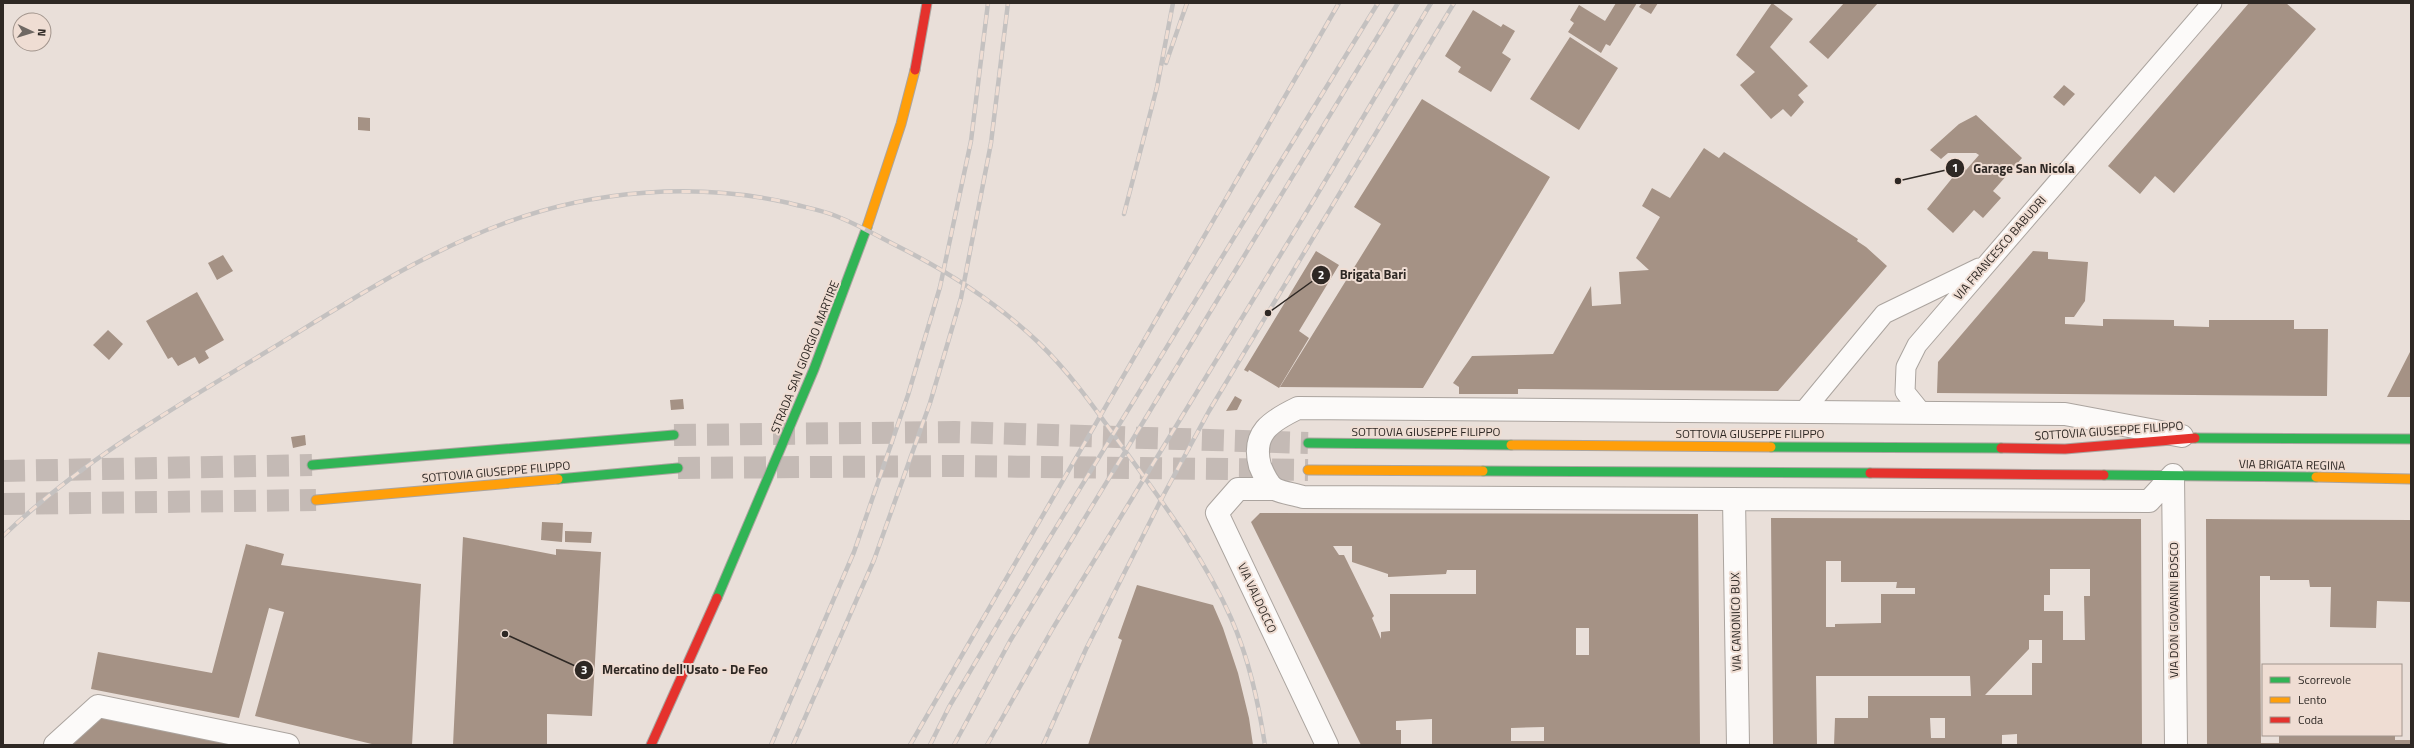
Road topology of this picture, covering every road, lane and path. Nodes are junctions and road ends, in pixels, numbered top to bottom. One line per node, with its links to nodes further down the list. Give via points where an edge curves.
1 (928, 3): 21 (main road, STRADA SAN GIORGIO MARTIRE, via 911,87 886,173 846,287 740,548)
2 (2212, 3): 3 (lane, VIA FRANCESCO BABUDRI)
3 (1986, 264): 4 (lane, via 1884,314); 5 (lane, VIA FRANCESCO BABUDRI, via 1917,345 1906,367 1905,392)
4 (1803, 412): 5 (street); 15 (street, via 1298,408 1274,420 1262,433 1257,454 1263,474)
5 (1922, 413): 7 (street, via 2064,414)
6 (674, 434): 10 (main road, SOTTOVIA GIUSEPPE FILIPPO)
7 (2191, 438): 8 (main road); 9 (main road, SOTTOVIA GIUSEPPE FILIPPO, via 2065,449)
8 (2411, 439)
9 (1308, 443)
10 (312, 465)
11 (678, 468): 17 (main road, SOTTOVIA GIUSEPPE FILIPPO)
12 (1308, 470): 13 (main road)
13 (2173, 475): 14 (main road, VIA BRIGATA REGINA); 16 (street, via 2149,501); 24 (street, VIA DON GIOVANNI BOSCO)
14 (2411, 479)
15 (1275, 489): 16 (street, via 1302,496); 22 (street, VIA VALDOCCO, via 1238,489 1217,513)
16 (1734, 498): 23 (street, VIA CANONICO BUX)
17 (316, 500)
18 (256, 741): 19 (street, via 98,706); 20 (street)
19 (55, 745)
20 (288, 745)
21 (650, 745)
22 (1326, 745)
23 (1738, 745)
24 (2176, 745)

